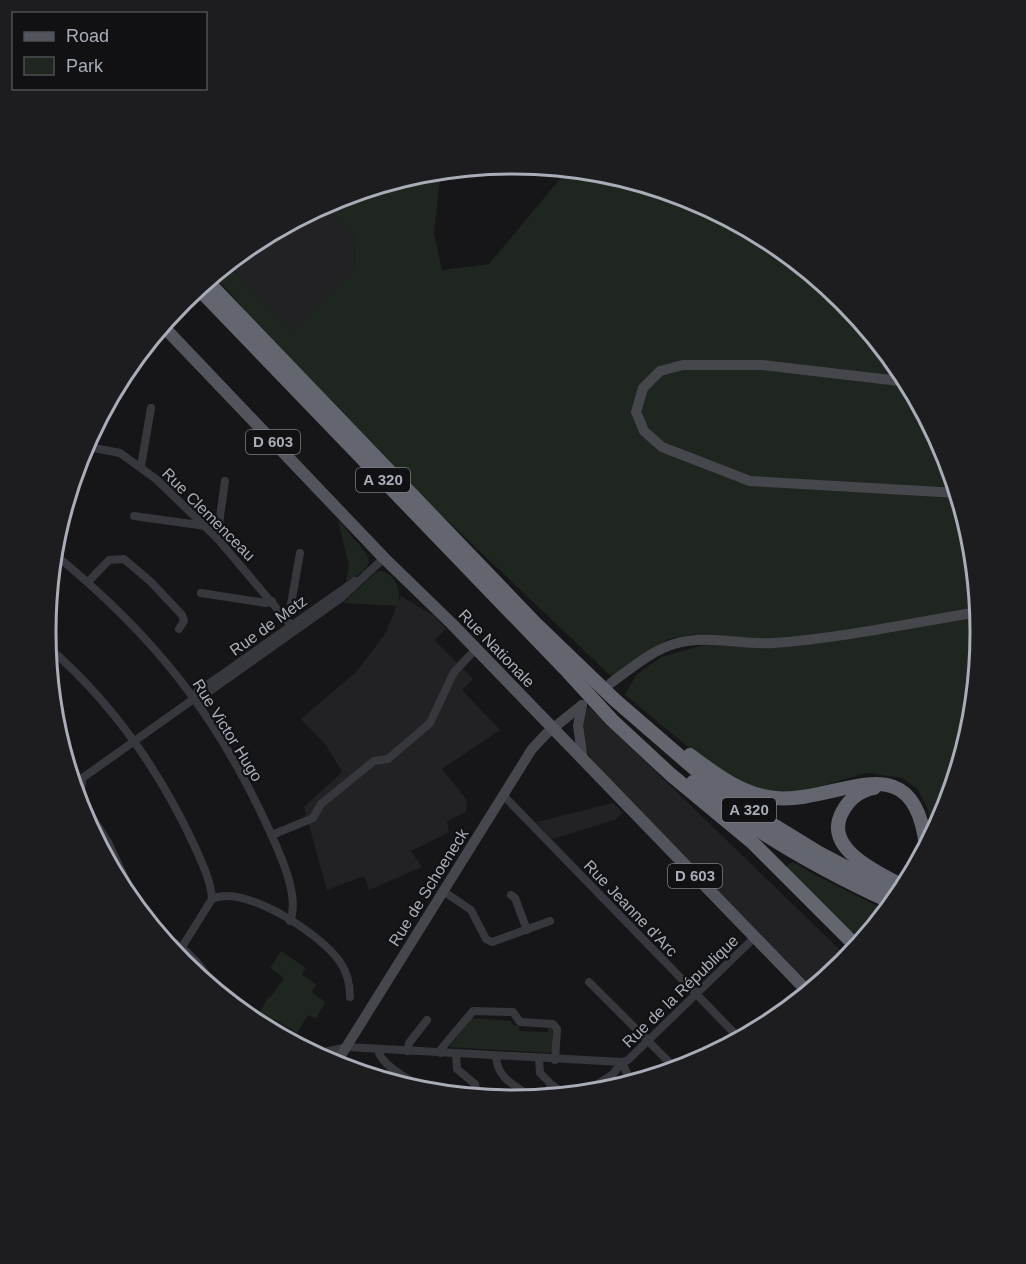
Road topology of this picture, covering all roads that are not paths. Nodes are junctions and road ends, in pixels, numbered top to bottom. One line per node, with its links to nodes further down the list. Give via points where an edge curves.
1 (213, 287): 27 (highway, A 320, via 535,623)
2 (204, 294): 24 (highway, A 320)
3 (168, 331): 14 (main road, Rue Nationale / D 603)
4 (895, 380): 9 (main road, via 762,365 684,364 660,371 643,388 636,412 644,431 662,447 750,481)
5 (151, 408): 7 (street)
6 (94, 448): 7 (street, Rue Clemenceau, via 120,453)
7 (141, 466): 11 (street, Rue Clemenceau)
8 (225, 480): 12 (street)
9 (948, 492)
10 (134, 516): 11 (street)
11 (206, 526): 12 (street, Rue Clemenceau)
12 (217, 538): 18 (street, Rue Clemenceau)
13 (300, 553): 20 (street)
14 (384, 558): 20 (street, Rue de Metz, via 355,586 305,619); 22 (main road, Rue Nationale / D 603)
15 (61, 560): 16 (street, Rue Victor Hugo)
16 (88, 582): 21 (street, via 109,560 124,560 182,615 184,621); 26 (street, Rue Victor Hugo, via 137,629)
17 (201, 593): 18 (street)
18 (272, 601): 20 (street, Rue Clemenceau)
19 (970, 613): 25 (main road, via 795,641 682,643 655,653)
20 (290, 624): 26 (street, Rue de Metz, via 203,696)
21 (179, 629)
22 (476, 650): 28 (main road, Rue Nationale / D 603); 35 (street, via 454,672 430,723 388,759 374,761 321,804 313,818)
23 (56, 655): 29 (street)
24 (568, 672): 41 (highway, A 320, via 696,785 814,863); 47 (highway, via 612,720 752,842)
25 (611, 683)
26 (195, 698): 29 (street, Rue de Metz); 35 (street, Rue Victor Hugo, via 243,774)
27 (615, 700): 34 (highway, via 741,789 776,798 869,783 886,784 910,799); 38 (highway, A 320, via 704,777 762,818)
28 (552, 728): 30 (main road, Rue Nationale / D 603); 30 (main road, Rue de Schoeneck, via 582,705 578,726); 33 (main road, Rue de Schoeneck, via 532,748)
29 (133, 741): 31 (street, Rue de Metz); 42 (street, via 180,816 212,890)
30 (583, 760): 46 (main road, Rue Nationale / D 603)
31 (81, 779): 32 (street)
32 (82, 783)
33 (503, 795): 39 (main road, Rue de Schoeneck); 53 (street, Rue Jeanne d'Arc)
34 (924, 833)
35 (272, 835): 43 (street, Rue Victor Hugo, via 292,892)
36 (921, 839): 37 (highway, via 913,810 897,793 877,788 861,792 842,812 840,837 847,850)
37 (896, 882)
38 (890, 890)
39 (443, 891): 45 (street, via 471,910 488,940 494,942); 58 (main road, Rue de Schoeneck)
40 (510, 895): 45 (street, via 515,898)
41 (884, 899)
42 (210, 901): 43 (street, via 218,896 246,899); 49 (street)
43 (290, 921): 54 (street, via 336,955 347,977)
44 (550, 921): 45 (street)
45 (527, 930)
46 (755, 937): 52 (main road, Rue Nationale / D 603); 53 (street, Rue de la République)
47 (851, 941)
48 (179, 945): 49 (street)
49 (182, 947): 50 (street)
50 (202, 968)
51 (589, 982): 57 (street)
52 (803, 986)
53 (696, 994): 56 (street, Rue Jeanne d'Arc); 57 (street, Rue de la République)
54 (350, 997)
55 (427, 1020): 61 (street, via 409,1043)
56 (734, 1032)
57 (648, 1042): 68 (street, Rue de la République); 69 (street)
58 (347, 1047): 59 (street); 60 (street); 64 (main road, Rue de Schoeneck)
59 (378, 1050): 61 (street); 71 (street, via 388,1066)
60 (329, 1051)
61 (408, 1051): 62 (street)
62 (441, 1053): 63 (street); 67 (street, via 472,1011 513,1012 520,1022 553,1024 558,1029)
63 (456, 1054): 65 (street); 74 (street, via 457,1069)
64 (341, 1056)
65 (496, 1057): 66 (street); 77 (street, via 497,1070)
66 (539, 1059): 67 (street); 73 (street, via 540,1073)
67 (555, 1060): 68 (street)
68 (622, 1062): 70 (street); 72 (street, Rue de la République)
69 (669, 1062)
70 (628, 1075)
71 (403, 1076)
72 (602, 1081)
73 (552, 1085): 75 (street); 76 (street)
74 (476, 1088)
75 (549, 1088)
76 (556, 1088)
77 (521, 1090)

